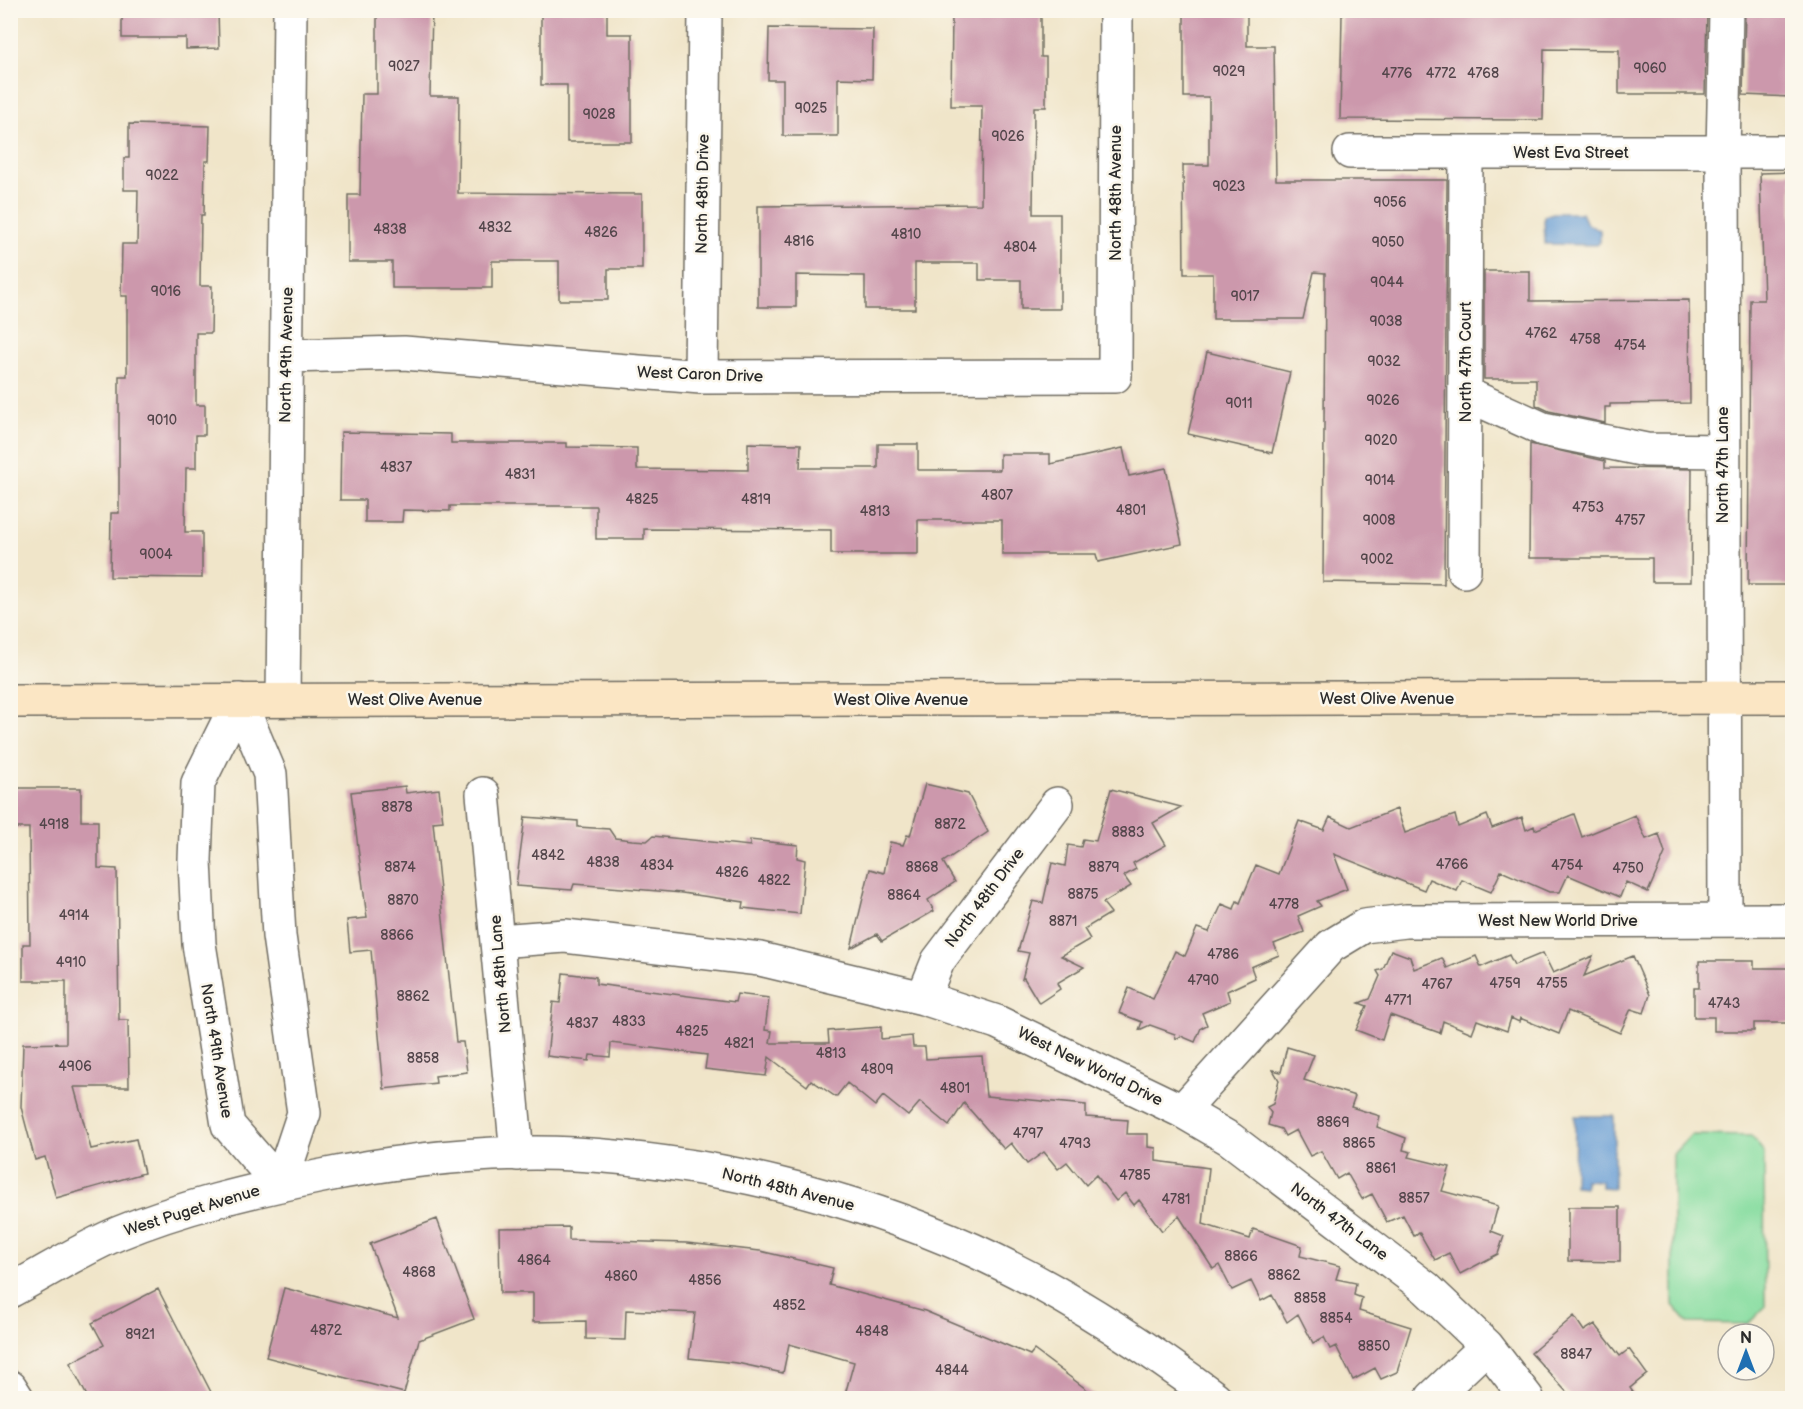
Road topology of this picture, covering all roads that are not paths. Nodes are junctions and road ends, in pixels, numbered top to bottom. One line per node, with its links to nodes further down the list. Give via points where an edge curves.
1 (290, 10): 9 (street, North 49th Avenue)
2 (705, 10): 11 (street, North 48th Drive)
3 (1116, 10): 10 (street, North 48th Avenue)
4 (1726, 10): 8 (street, North 47th Lane)
5 (1350, 152): 7 (street, West Eva Street)
6 (1792, 152): 8 (street, West Eva Street)
7 (1466, 153): 8 (street, West Eva Street); 12 (street, North 47th Court)
8 (1723, 153): 13 (street, North 47th Lane)
9 (287, 356): 11 (street, West Caron Drive, via 404,353); 17 (street, North 49th Avenue)
10 (1115, 376): 11 (street, West Caron Drive)
11 (701, 377)
12 (1466, 394): 13 (street, via 1543,429 1646,450); 14 (street, North 47th Court)
13 (1723, 451): 15 (street, North 47th Lane)
14 (1464, 571)
15 (1724, 697): 16 (main road, West Olive Avenue); 17 (main road, West Olive Avenue); 22 (street, North 47th Lane)
16 (1792, 697)
17 (283, 699): 18 (main road, West Olive Avenue)
18 (239, 700): 19 (main road, West Olive Avenue); 28 (street, via 270,774 279,936 304,1113); 28 (street, North 49th Avenue, via 198,783 195,860 199,944 228,1125)
19 (10, 701)
20 (483, 794): 24 (street, North 48th Lane)
21 (1057, 804): 25 (street, North 48th Drive, via 938,961)
22 (1725, 920): 23 (street, West New World Drive); 26 (street, West New World Drive, via 1406,921 1364,926 1331,945)
23 (1792, 920)
24 (498, 941): 25 (street, West New World Drive, via 565,936 760,959); 27 (street, North 48th Lane)
25 (923, 998): 26 (street, West New World Drive, via 997,1022)
26 (1182, 1111): 30 (street, North 47th Lane, via 1230,1140 1426,1288)
27 (517, 1154): 28 (street, North 48th Avenue, via 367,1167); 33 (street, North 48th Avenue, via 574,1154 657,1162 763,1181 872,1211 973,1250 1057,1294 1152,1351)
28 (280, 1185): 29 (street, West Puget Avenue, via 191,1208 117,1234)
29 (10, 1291)
30 (1487, 1346): 34 (street); 35 (street, North 47th Lane)
31 (10, 1387): 32 (street)
32 (17, 1398)
33 (1215, 1398)
34 (1432, 1398)
35 (1527, 1398)

